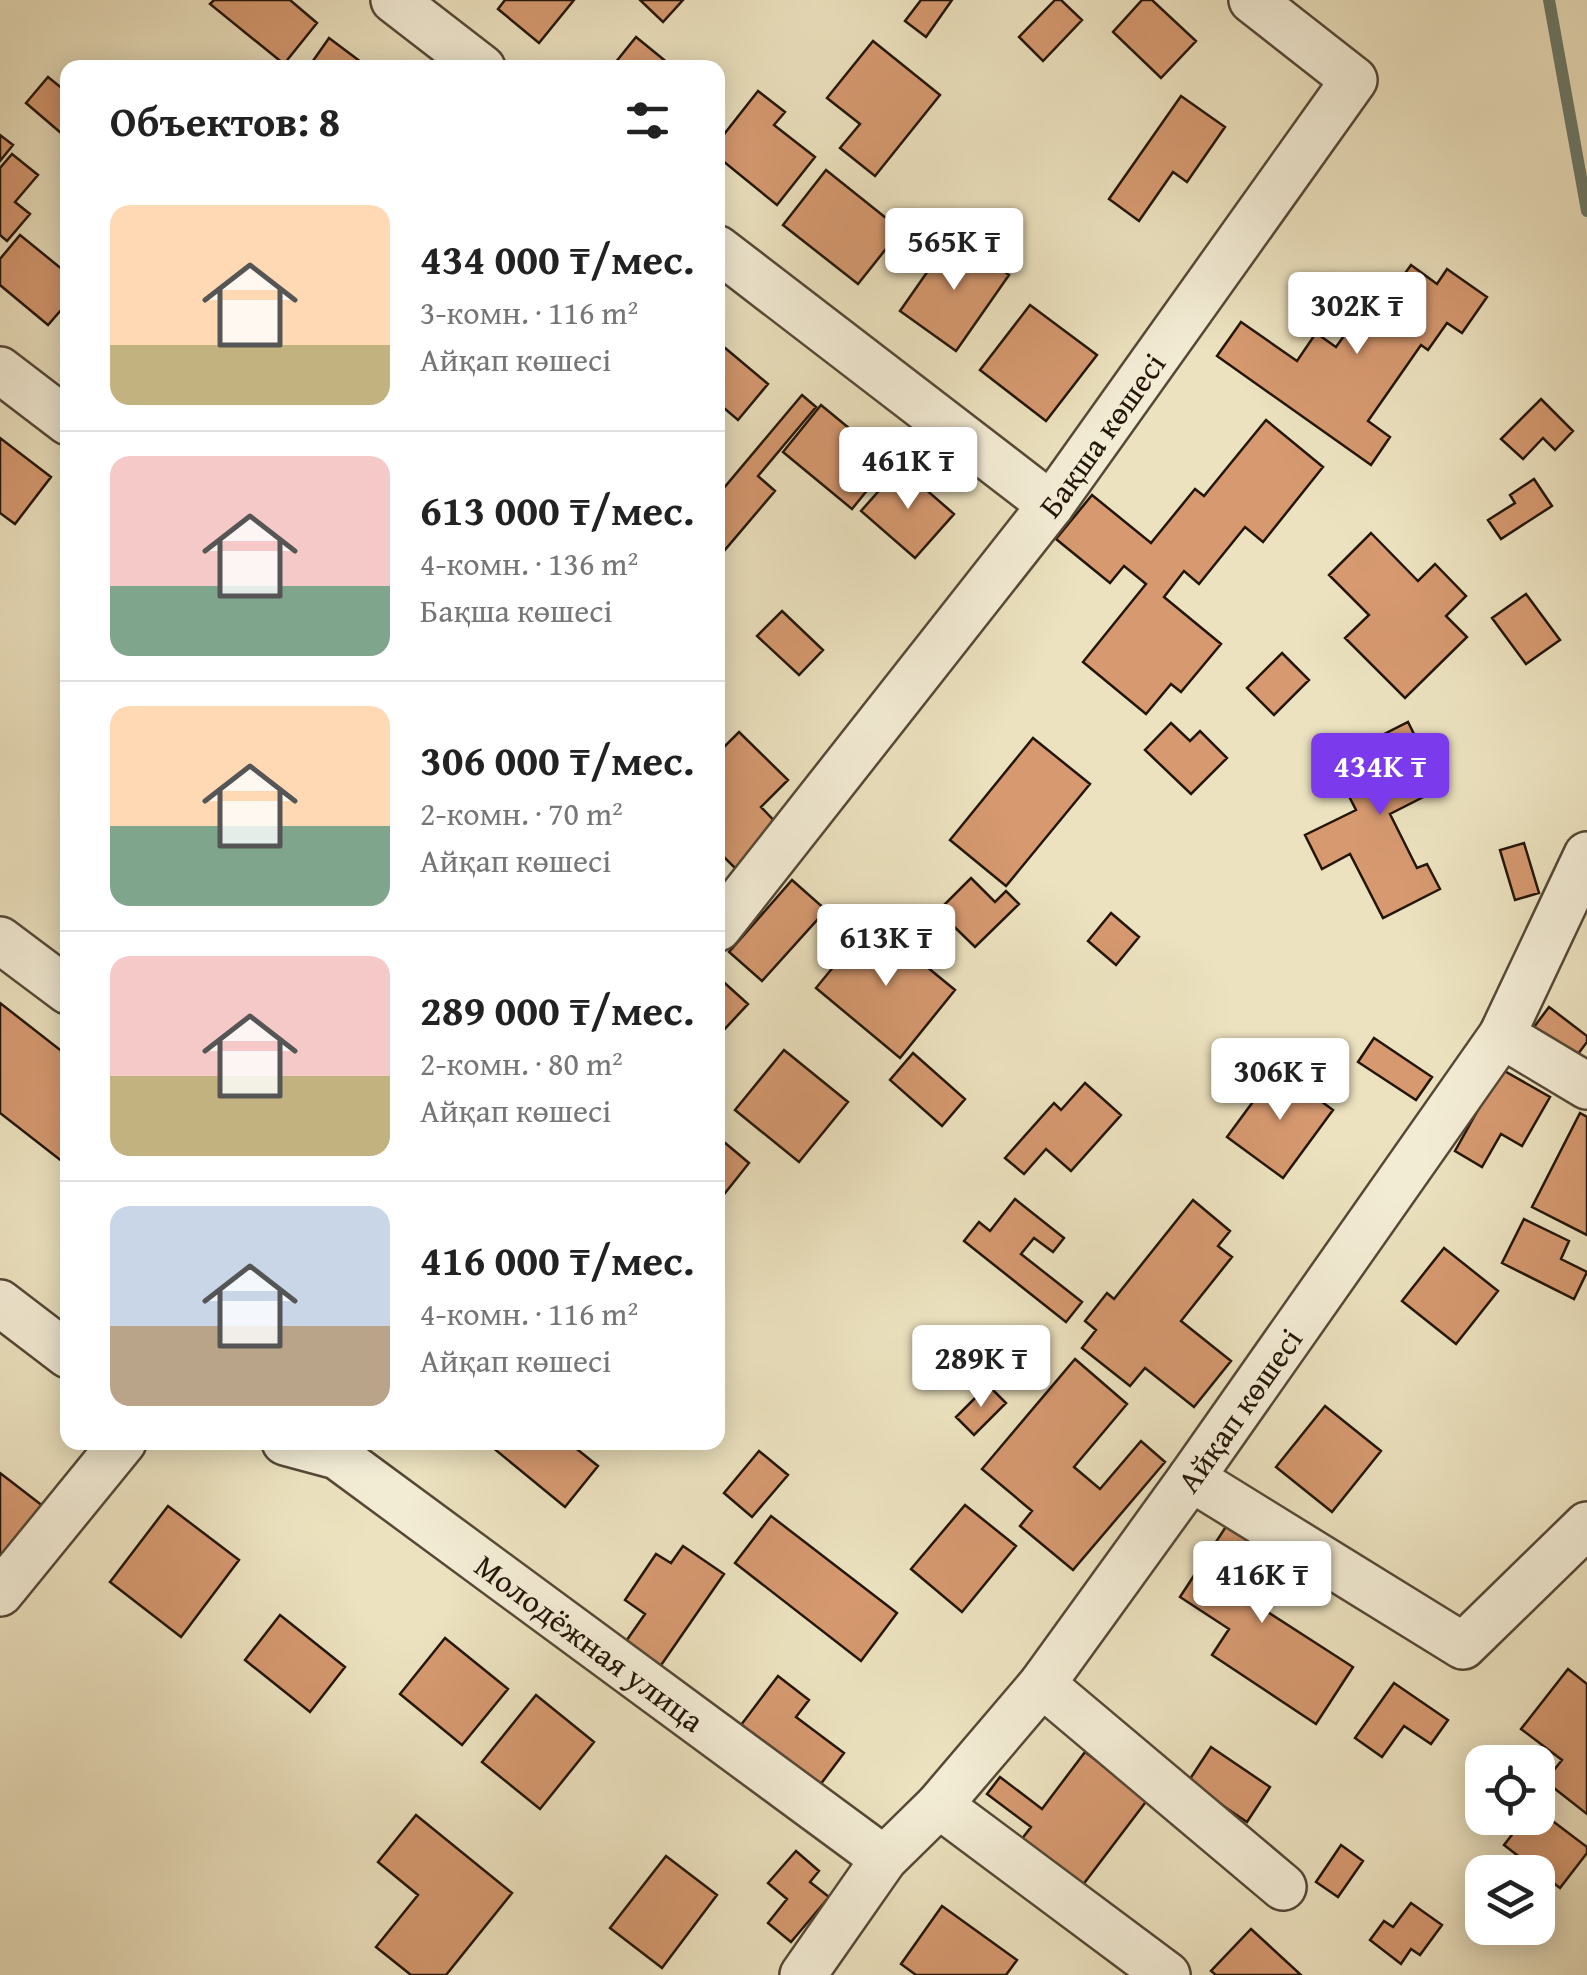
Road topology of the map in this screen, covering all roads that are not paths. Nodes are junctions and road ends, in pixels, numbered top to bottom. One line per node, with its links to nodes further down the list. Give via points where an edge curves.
1 (394, 0): 3 (street)
2 (1252, 0): 7 (street, Бақша көшесі, via 1354,80)
3 (472, 60)
4 (725, 253): 7 (street)
5 (0, 370): 6 (street)
6 (60, 416)
7 (1051, 505): 9 (street, Бақша көшесі)
8 (1587, 855): 12 (street, Айқап көшесі)
9 (725, 916)
10 (0, 940): 11 (street)
11 (60, 985)
12 (1502, 1035): 13 (street); 18 (street, Айқап көшесі)
13 (1587, 1086)
14 (0, 1304): 15 (street)
15 (60, 1350)
16 (117, 1450): 20 (street)
17 (343, 1450): 23 (street, Молодёжная улица)
18 (1191, 1478): 19 (street, via 1464,1646); 21 (street, Айқап көшесі)
19 (1587, 1525)
20 (0, 1594)
21 (1042, 1684): 22 (street, Айқап көшесі); 24 (street)
22 (939, 1805): 23 (street, Айқап көшесі); 26 (street)
23 (884, 1859): 25 (street, Айқап көшесі)
24 (1282, 1888)
25 (803, 1975)
26 (1168, 1975)

